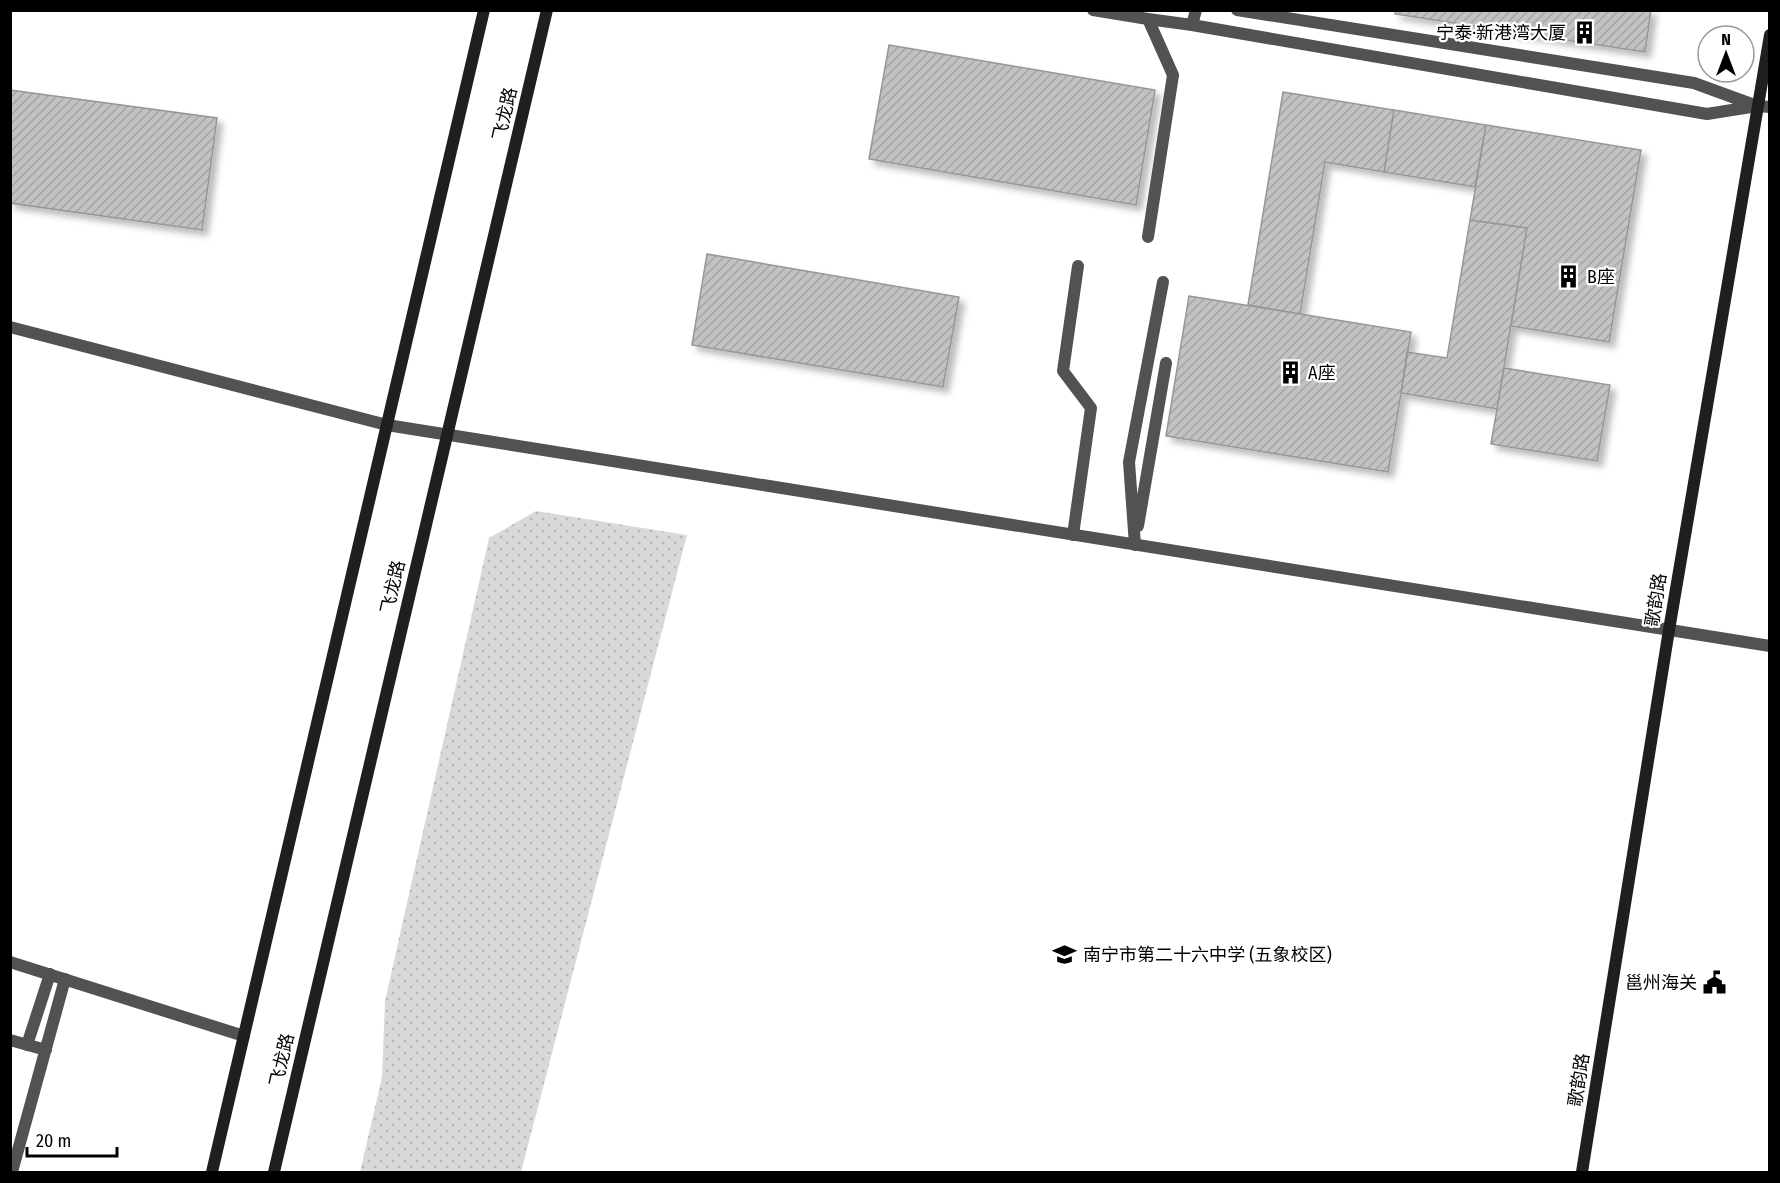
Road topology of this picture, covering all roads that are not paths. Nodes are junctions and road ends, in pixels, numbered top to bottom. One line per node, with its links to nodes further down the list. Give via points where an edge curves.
1 (484, 10): 15 (street)
2 (547, 10): 16 (street, 飞龙路)
3 (1092, 10): 6 (street)
4 (1196, 10): 7 (street)
5 (1237, 10): 9 (street, via 1694,82)
6 (1148, 19): 7 (street); 10 (street, via 1173,75)
7 (1192, 25): 9 (street, via 1707,114)
8 (1770, 35): 9 (street, 歌韵路)
9 (1763, 107): 19 (street, 歌韵路)
10 (1148, 237)
11 (1078, 266): 17 (street, via 1063,371 1091,408)
12 (1163, 282): 18 (street, via 1129,462)
13 (10, 327): 15 (street)
14 (1166, 363): 18 (street)
15 (387, 425): 16 (street); 24 (street)
16 (448, 436): 17 (street); 30 (street, 飞龙路)
17 (1073, 535): 18 (street)
18 (1135, 545): 19 (street)
19 (1670, 630): 20 (street); 31 (street, 歌韵路)
20 (1770, 646)
21 (10, 962): 22 (street)
22 (50, 974): 23 (street); 26 (street)
23 (65, 979): 24 (street); 27 (street)
24 (244, 1036): 29 (street)
25 (10, 1040): 26 (street)
26 (27, 1045): 27 (street)
27 (46, 1050): 28 (street)
28 (12, 1173)
29 (212, 1173)
30 (274, 1173)
31 (1582, 1173)

